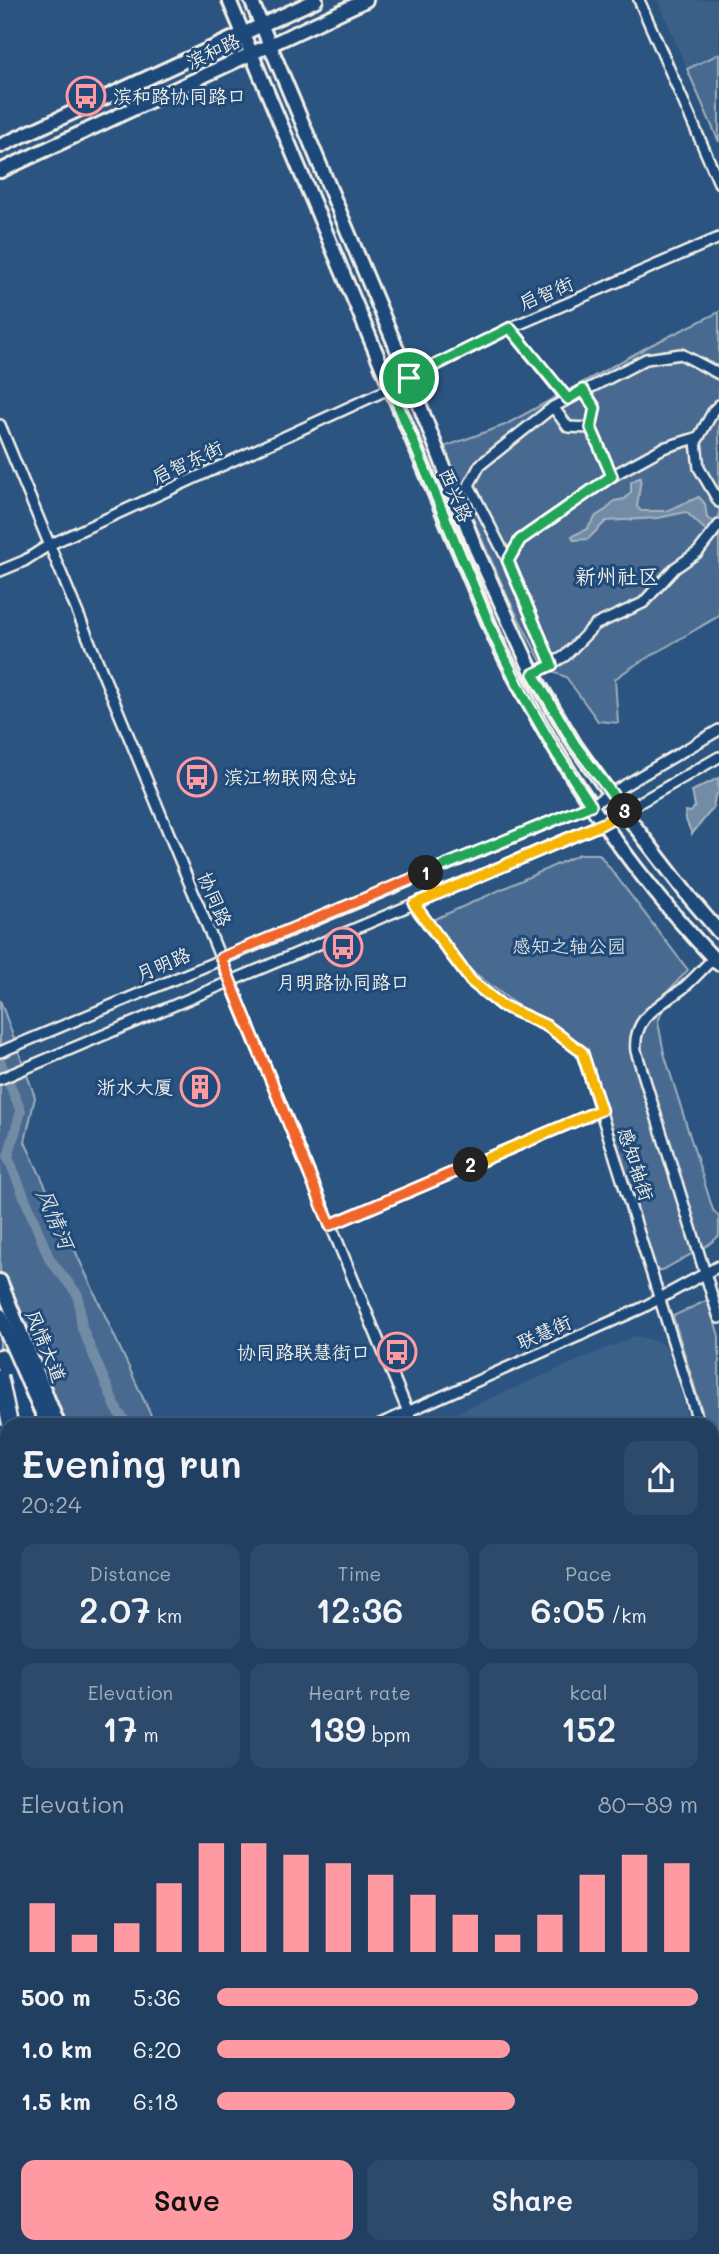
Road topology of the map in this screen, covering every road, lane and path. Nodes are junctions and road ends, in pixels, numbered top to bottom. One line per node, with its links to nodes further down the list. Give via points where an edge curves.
1 (229, 0): 7 (main road, 西兴路)
2 (251, 0): 6 (main road, 西兴路)
3 (316, 0): 6 (main road, 滨和路)
4 (366, 0): 8 (main road, 滨和路)
5 (639, 0): 12 (street)
6 (261, 25): 7 (main road, 滨和路); 8 (main road, 西兴路)
7 (242, 33): 9 (main road, 西兴路); 10 (main road, 滨和路)
8 (271, 45): 9 (main road, 滨和路); 16 (main road, 西兴路)
9 (251, 54): 11 (main road, 滨和路); 17 (main road, 西兴路)
10 (0, 146)
11 (0, 171)
12 (719, 183)
13 (719, 238): 14 (street, 启智街)
14 (510, 328): 16 (street, 启智街); 19 (street)
15 (719, 374): 18 (street, via 681,354 646,359)
16 (409, 378): 17 (street, 启智街); 32 (main road, 西兴路)
17 (391, 388): 28 (street, 启智东街); 36 (main road, 西兴路, via 495,638 523,695)
18 (583, 390): 19 (street); 23 (street, via 595,408)
19 (568, 399): 21 (street)
20 (719, 405): 24 (street)
21 (553, 407): 23 (street, via 568,427); 29 (street, via 480,465 470,485)
22 (0, 425): 28 (street, 协同路)
23 (591, 428): 25 (street)
24 (699, 437): 25 (street, via 663,448); 26 (street, via 699,468)
25 (612, 476): 29 (street, via 520,540)
26 (719, 502)
27 (719, 525): 31 (street, via 698,552 675,568 643,603 595,625)
28 (49, 545): 30 (street, 启智东街); 41 (street, 协同路)
29 (508, 561): 31 (street)
30 (0, 570)
31 (552, 665): 32 (street)
32 (533, 674): 35 (main road, 西兴路)
33 (719, 730): 35 (street, 月明路)
34 (719, 757): 37 (street)
35 (610, 794): 36 (street, 月明路); 37 (main road, 西兴路)
36 (591, 805): 38 (main road, 西兴路); 41 (street, 月明路)
37 (625, 812): 38 (street); 40 (main road, 西兴路)
38 (602, 824): 39 (street); 42 (main road, 西兴路)
39 (414, 904): 43 (street); 46 (street, 感知轴街, via 471,981 501,1005 547,1026 582,1052)
40 (719, 932)
41 (221, 958): 43 (street, 协同路); 44 (street, 月明路)
42 (716, 961): 49 (street, 感知轴街, via 651,1010 635,1039)
43 (229, 981): 45 (street); 47 (street, 协同路)
44 (2, 1051)
45 (0, 1079)
46 (601, 1110): 47 (street); 51 (street, 感知轴街)
47 (330, 1225): 57 (street, 协同路)
48 (719, 1266): 49 (street, 联慧街)
49 (705, 1273): 51 (street, 联慧街); 53 (street, 感知轴街)
50 (0, 1282): 62 (main road, 风情大道)
51 (660, 1298): 57 (street, 联慧街); 65 (street, 感知轴街)
52 (0, 1316): 61 (highway)
53 (719, 1318)
54 (0, 1357): 60 (highway)
55 (0, 1376): 58 (highway, bridge)
56 (0, 1388): 59 (main road)
57 (408, 1412): 63 (street, 联慧街); 64 (street, 协同路)
58 (9, 1418)
59 (13, 1418)
60 (26, 1418)
61 (47, 1418)
62 (48, 1418)
63 (394, 1418)
64 (410, 1418)
65 (697, 1418)

